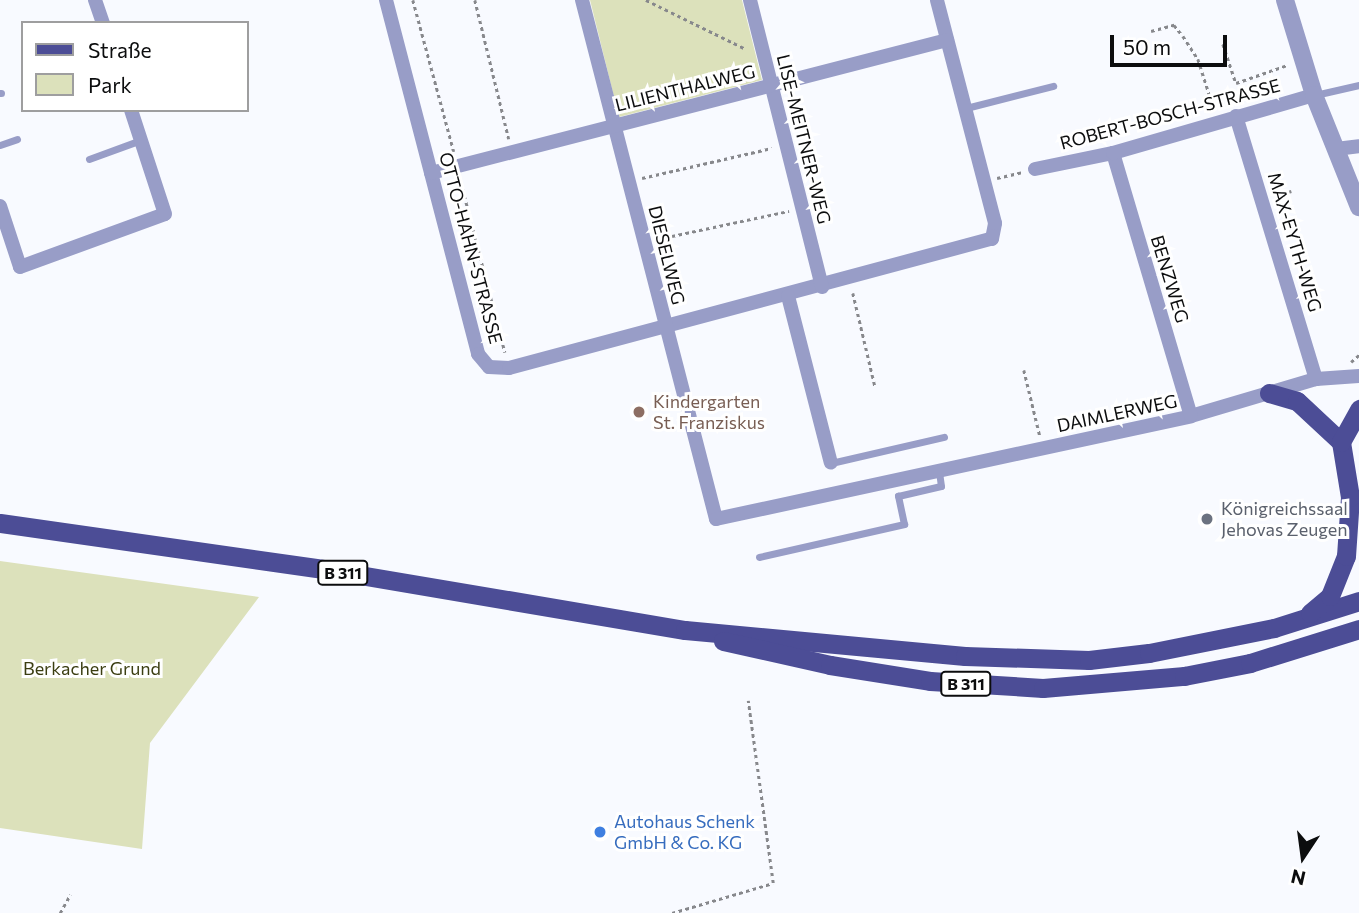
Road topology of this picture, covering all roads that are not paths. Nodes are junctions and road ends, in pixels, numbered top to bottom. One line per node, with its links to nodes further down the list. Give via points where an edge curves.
1 (95, 0): 7 (street)
2 (386, 0): 25 (street, OTTO-HAHN-STRASSE)
3 (582, 0): 16 (street, DIESELWEG)
4 (750, 0): 10 (street, LISE-MEITNER-WEG)
5 (937, 0): 8 (street)
6 (1285, 0): 12 (street)
7 (102, 21)
8 (947, 40): 10 (street, LILIENTHALWEG); 13 (street)
9 (1359, 85): 12 (lane)
10 (771, 86): 16 (street, LILIENTHALWEG); 28 (street, LISE-MEITNER-WEG)
11 (1053, 86): 13 (lane)
12 (1314, 95): 15 (street, ROBERT-BOSCH-STRASSE); 21 (street)
13 (965, 108): 28 (street, via 995,223 992,239)
14 (132, 112): 18 (street)
15 (1236, 116): 22 (street, ROBERT-BOSCH-STRASSE); 32 (street, MAX-EYTH-WEG)
16 (614, 125): 25 (street, LILIENTHALWEG); 30 (street, DIESELWEG)
17 (17, 139): 19 (lane)
18 (141, 140): 23 (lane); 26 (street, via 165,214 20,267)
19 (0, 145)
20 (1359, 146): 21 (street)
21 (1336, 149): 27 (street)
22 (1113, 153): 24 (street, ROBERT-BOSCH-STRASSE); 35 (street, BENZWEG)
23 (89, 159)
24 (1035, 169)
25 (431, 173): 30 (street, OTTO-HAHN-STRASSE, via 478,354 488,367 509,368)
26 (0, 206)
27 (1359, 207)
28 (822, 287): 29 (street)
29 (788, 296): 30 (street); 38 (street)
30 (665, 329): 41 (street, DIESELWEG)
31 (1359, 376): 32 (street, DAIMLERWEG)
32 (1316, 379): 33 (street, DAIMLERWEG)
33 (1269, 393): 35 (street, DAIMLERWEG); 37 (main road, via 1297,401)
34 (1359, 409): 37 (main road)
35 (1191, 416): 39 (street, DAIMLERWEG)
36 (944, 438): 38 (lane)
37 (1341, 442): 40 (main road)
38 (831, 463)
39 (939, 472): 41 (street, DAIMLERWEG); 43 (lane, via 941,486 898,496 904,524)
40 (1354, 504): 45 (main road, via 1342,566 1330,596)
41 (716, 519)
42 (0, 523): 47 (main road, B 311)
43 (759, 557)
44 (1359, 601): 45 (main road, B 311)
45 (1301, 621): 47 (main road, B 311, via 1214,642 1089,660 965,656)
46 (1359, 629): 47 (main road, B 311, via 1250,663 1184,676 1043,688 930,681 830,666)
47 (685, 630)

